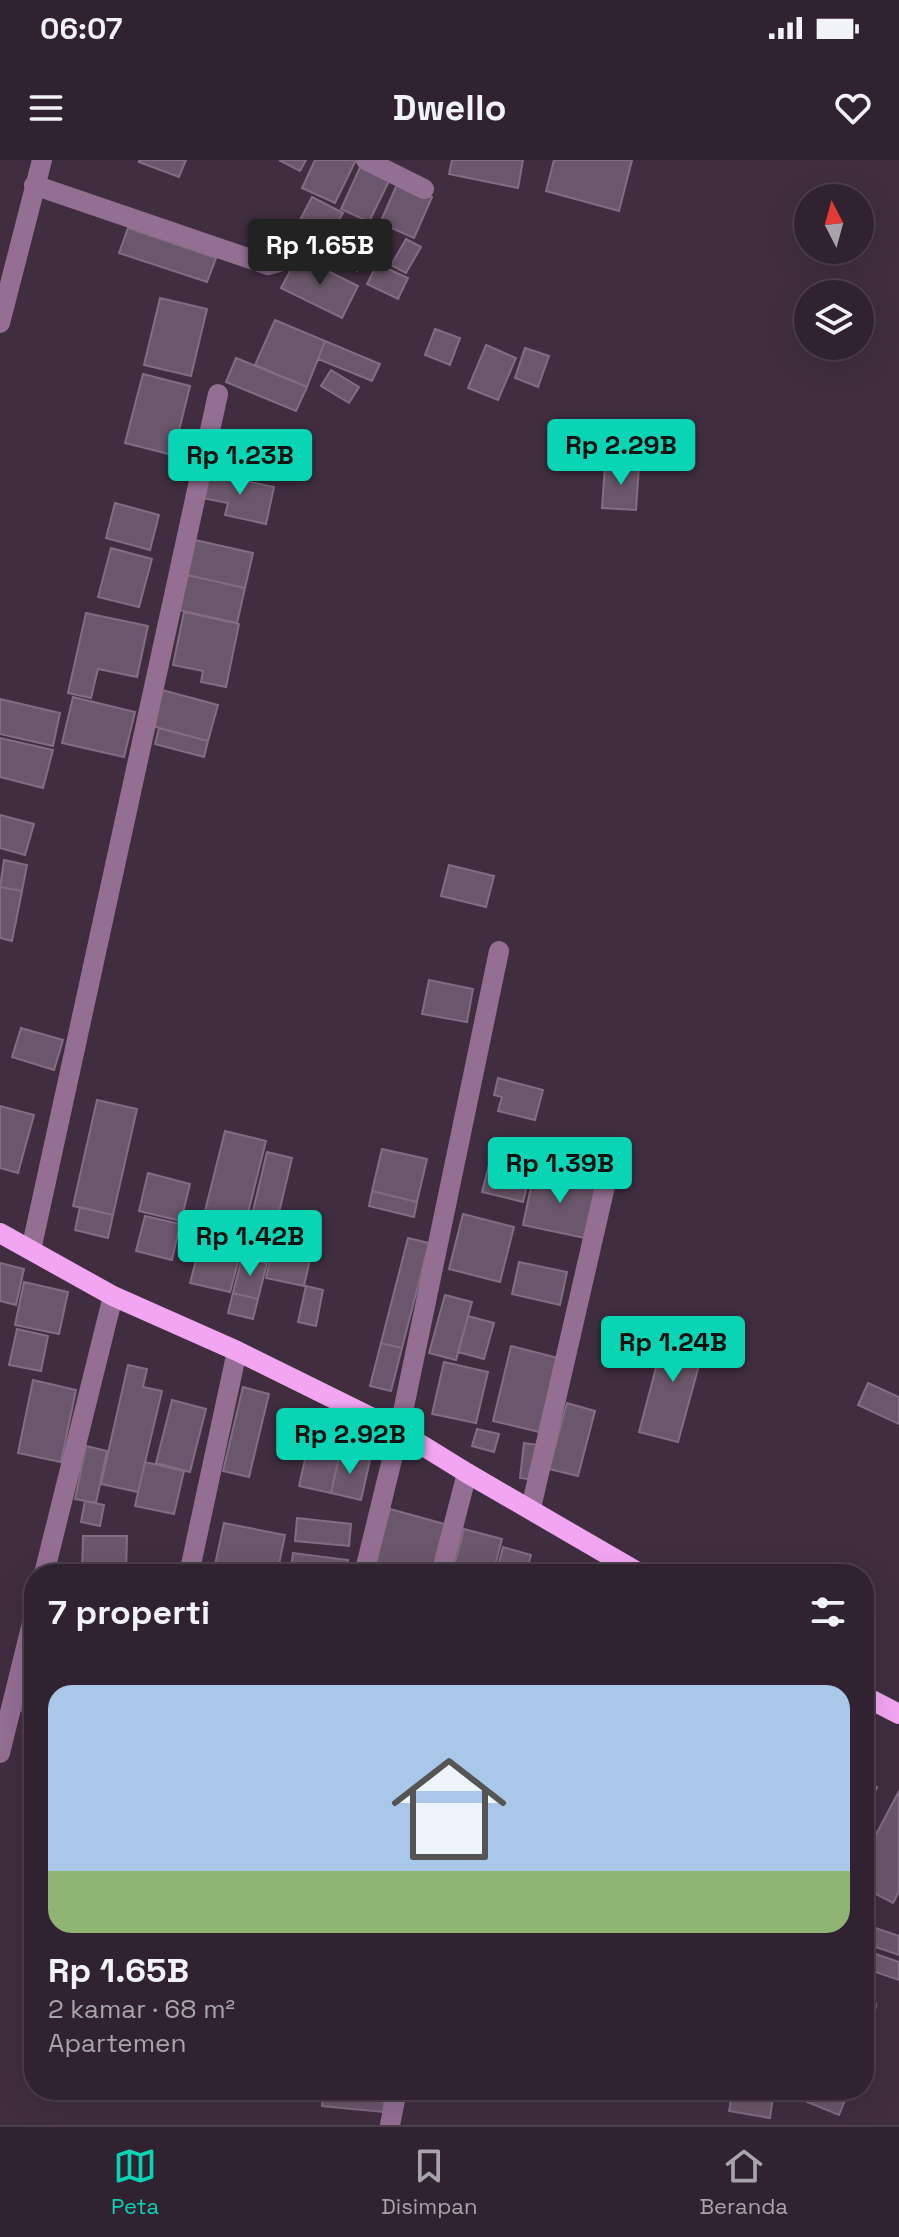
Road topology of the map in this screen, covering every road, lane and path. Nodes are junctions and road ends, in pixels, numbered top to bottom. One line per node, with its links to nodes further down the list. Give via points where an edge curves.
1 (42, 160): 3 (street)
2 (366, 160): 4 (street)
3 (34, 185): 5 (street, via 268,265 279,262); 6 (street)
4 (424, 189)
5 (288, 247)
6 (0, 323)
7 (218, 394): 11 (street)
8 (499, 951): 14 (street)
9 (606, 1182): 16 (street)
10 (0, 1233): 11 (main road)
11 (31, 1250): 12 (main road)
12 (113, 1296): 13 (main road); 17 (street)
13 (237, 1351): 14 (main road); 18 (street)
14 (399, 1431): 15 (main road); 19 (street)
15 (467, 1473): 16 (main road); 20 (street)
16 (531, 1508): 21 (main road)
17 (46, 1564)
18 (191, 1564)
19 (366, 1564)
20 (444, 1564)
21 (624, 1564)
22 (24, 1656): 25 (street)
23 (874, 1701): 24 (main road)
24 (899, 1714)
25 (0, 1753)
26 (395, 2100): 27 (street)
27 (390, 2125)

